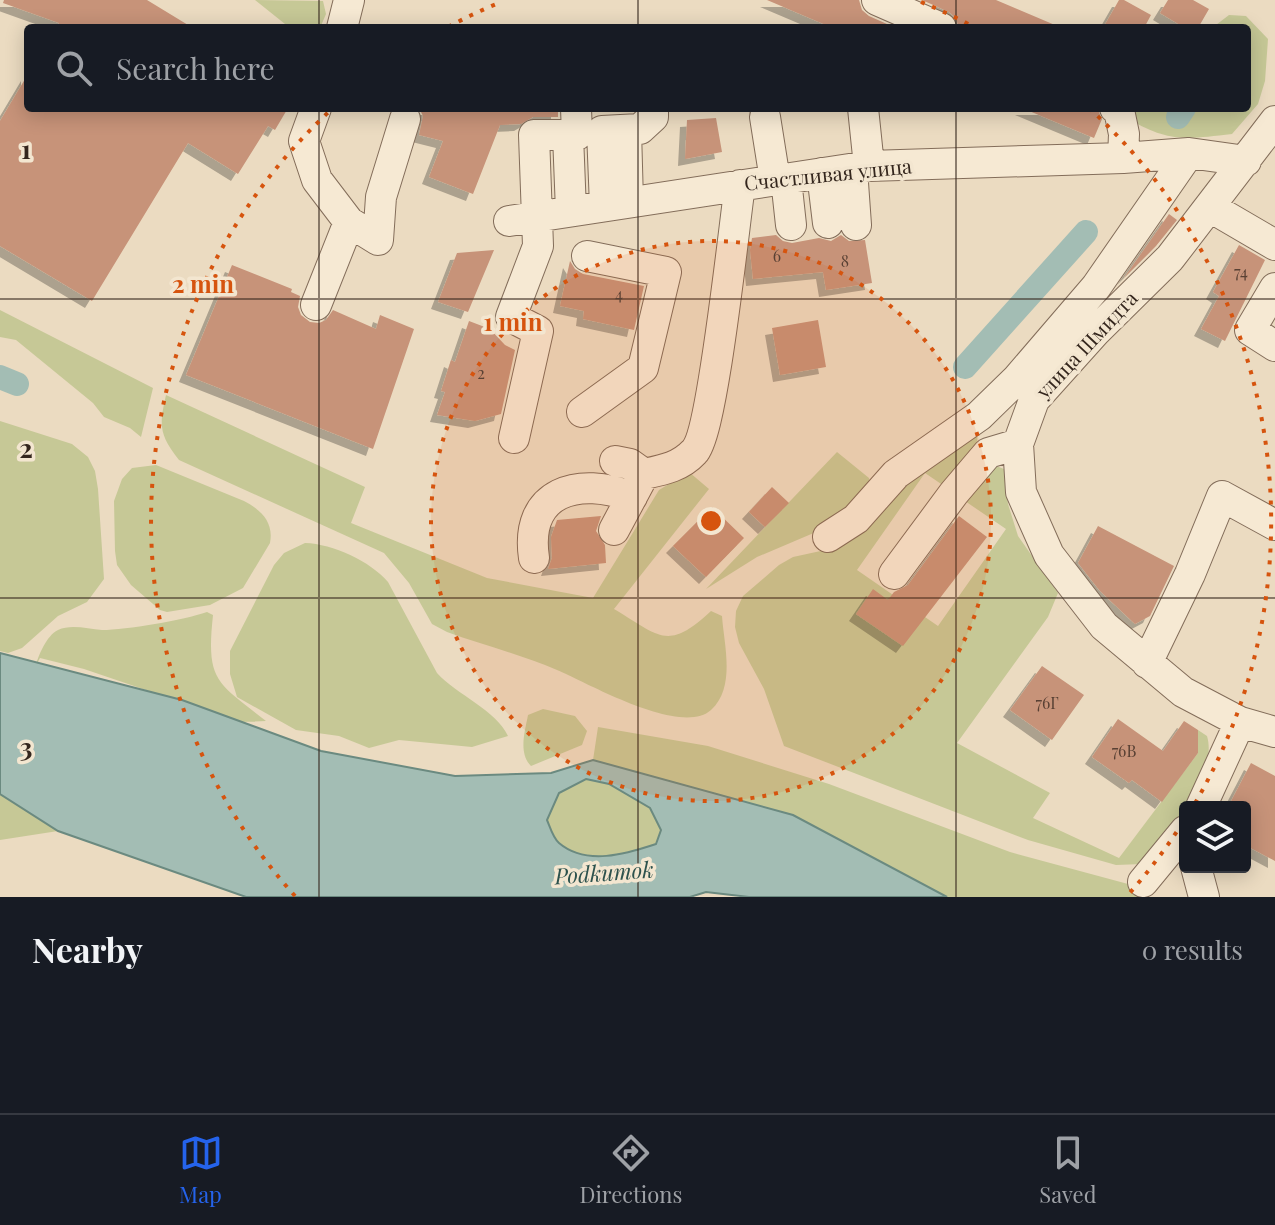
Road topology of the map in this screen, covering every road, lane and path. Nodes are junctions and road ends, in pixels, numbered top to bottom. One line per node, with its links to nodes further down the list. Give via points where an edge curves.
1 (349, 0): 3 (street)
2 (877, 0): 4 (street)
3 (343, 24)
4 (932, 24)
5 (315, 112): 22 (street, via 304,141 317,180)
6 (653, 112): 19 (street, via 640,129 626,130)
7 (862, 112): 16 (street)
8 (1119, 112): 14 (street)
9 (765, 117): 18 (street)
10 (405, 119): 22 (street, via 381,197 378,240)
11 (572, 121): 19 (street); 21 (street, via 533,129)
12 (1275, 121): 15 (street, улица Шмидта)
13 (1189, 153): 14 (street, Счастливая улица); 15 (street, Счастливая улица); 36 (street, via 1096,287 1017,379 979,416 896,474 856,519)
14 (1123, 158): 16 (street, Счастливая улица)
15 (1246, 161): 20 (street, улица Шмидта)
16 (848, 169): 18 (street, Счастливая улица); 23 (street)
17 (724, 178): 18 (street, Счастливая улица); 19 (street, Счастливая улица); 33 (street, via 709,414 697,451)
18 (780, 180): 24 (street)
19 (600, 207): 21 (street, Счастливая улица); 29 (street, via 586,259 666,272 643,368)
20 (1210, 207): 25 (street); 31 (street, улица Шмидта, via 1170,258 1034,400)
21 (522, 219): 30 (street, via 538,246 511,317 538,331)
22 (349, 222): 27 (street)
23 (842, 224)
24 (791, 225)
25 (1275, 245)
26 (1275, 288): 28 (street, via 1250,330)
27 (316, 305)
28 (1275, 346)
29 (582, 412)
30 (514, 438)
31 (1018, 444): 38 (street, via 988,453); 39 (street, улица Шмидта, via 1021,492 1049,555 1104,626)
32 (615, 461): 33 (street, via 630,464)
33 (638, 485): 35 (street); 37 (street, via 591,487 554,497 536,519 531,536)
34 (1275, 525): 39 (street, via 1222,496)
35 (614, 530)
36 (828, 537)
37 (534, 558)
38 (894, 574)
39 (1147, 663): 40 (street, улица Шмидта, via 1183,692)
40 (1240, 722): 41 (street, улица Шмидта); 42 (street)
41 (1275, 732)
42 (1204, 801)
43 (1179, 838): 45 (street)
44 (1198, 873): 46 (street)
45 (1143, 882)
46 (1204, 897)

